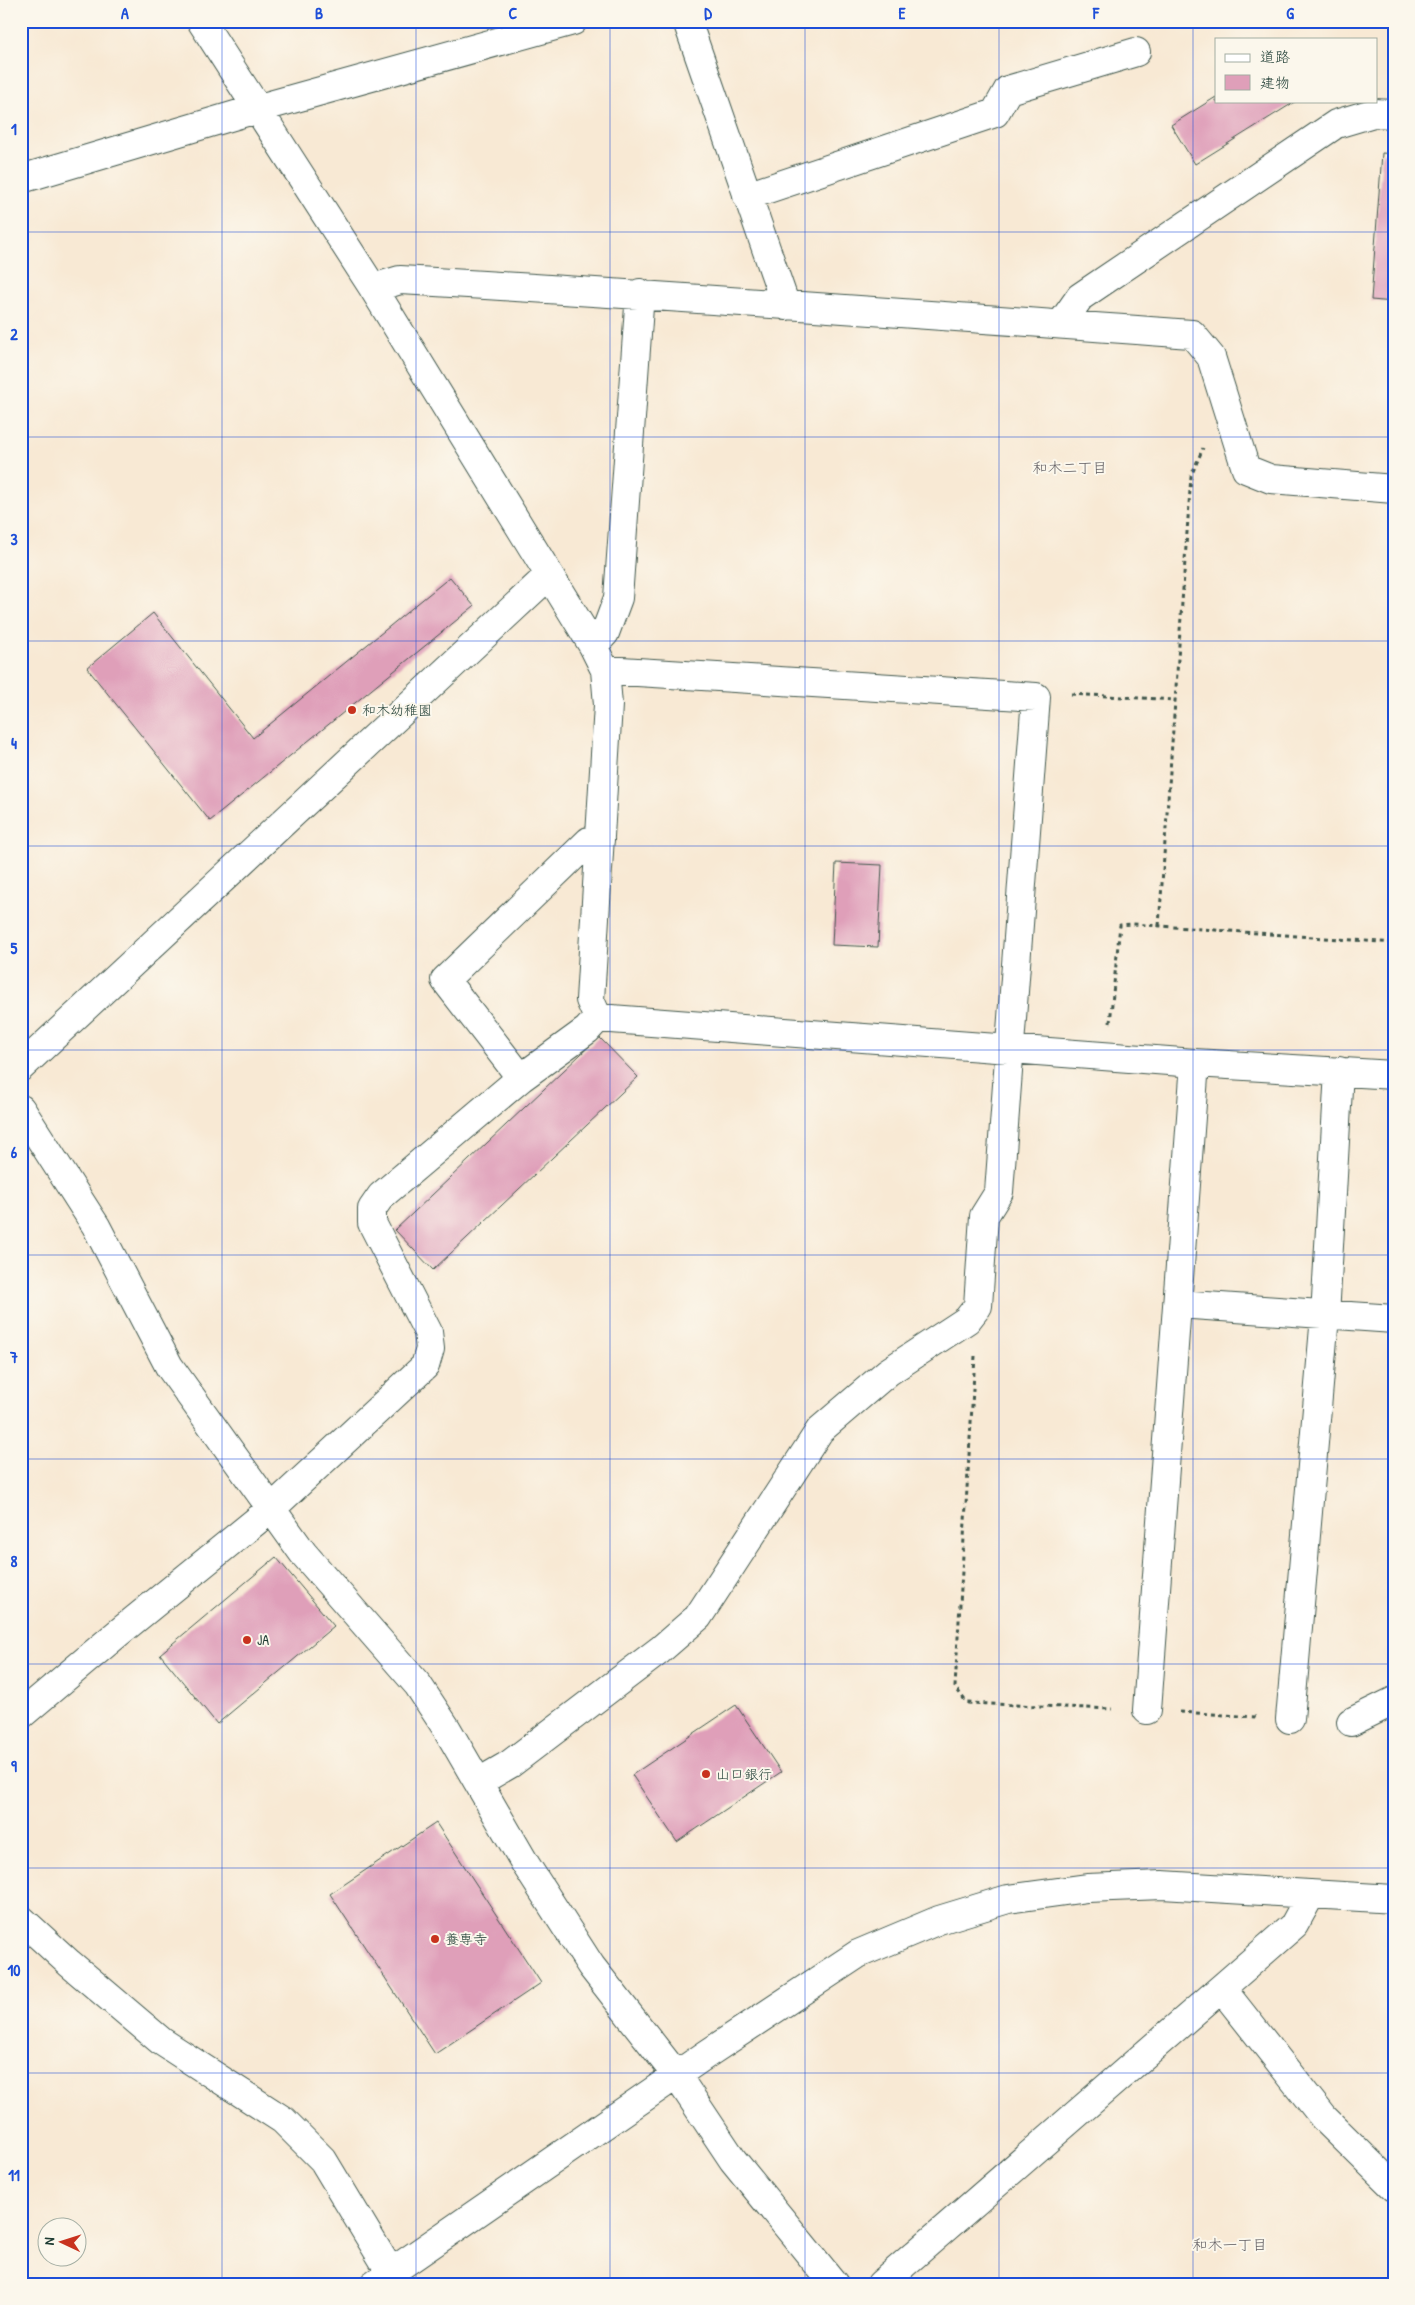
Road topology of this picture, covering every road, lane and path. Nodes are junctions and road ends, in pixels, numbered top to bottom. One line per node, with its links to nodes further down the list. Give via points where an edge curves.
1 (201, 21): 5 (street)
2 (573, 21): 5 (street)
3 (687, 21): 8 (street)
4 (1136, 52): 8 (street, via 1008,90 995,114)
5 (256, 109): 7 (street); 9 (street)
6 (1394, 114): 12 (street, via 1373,113 1336,124 1080,297)
7 (21, 179)
8 (747, 196): 11 (street)
9 (373, 288): 10 (street, via 400,280); 15 (street)
10 (640, 293): 11 (street); 16 (street, via 618,598 605,633)
11 (786, 306): 12 (street)
12 (1061, 324): 13 (street, via 1192,334 1211,357)
13 (1230, 420): 14 (street, via 1246,469 1271,479); 19 (path, via 1209,433 1191,476)
14 (1394, 488)
15 (549, 575): 16 (street); 27 (street)
16 (593, 646): 17 (street)
17 (605, 670): 18 (street); 20 (street, via 608,705)
18 (1036, 697): 19 (path, via 1052,692); 24 (street)
19 (1176, 700): 21 (path)
20 (600, 840): 23 (street, via 590,1000); 30 (street, via 590,840 445,980)
21 (1159, 926): 22 (path); 25 (path, via 1120,925)
22 (1394, 943)
23 (598, 1018): 24 (street); 30 (street, via 588,1030)
24 (1009, 1049): 25 (street); 35 (street, via 999,1192 984,1216 978,1306)
25 (1107, 1056): 26 (street)
26 (1195, 1063): 28 (street); 32 (street)
27 (21, 1067)
28 (1339, 1071): 29 (street); 33 (street)
29 (1394, 1075)
30 (521, 1078): 36 (street, via 381,1196 372,1209 372,1222 428,1332 430,1349 425,1366)
31 (21, 1109): 36 (street, via 96,1226 169,1366)
32 (1178, 1304): 33 (street); 38 (street)
33 (1325, 1316): 34 (street); 40 (street)
34 (1394, 1319)
35 (967, 1320): 38 (path, via 977,1329 955,1687 967,1703); 42 (street, via 888,1372 820,1430 698,1617 660,1650 510,1764)
36 (271, 1509): 39 (street); 42 (street, via 303,1553 418,1685)
37 (1394, 1701): 41 (street)
38 (1147, 1710): 40 (path)
39 (21, 1715)
40 (1290, 1718)
41 (1351, 1722)
42 (479, 1782): 47 (street, via 526,1865 591,1966)
43 (1312, 1894): 44 (street); 46 (street, via 1294,1925); 47 (street, via 1162,1885 1087,1888 1008,1899 939,1920 858,1954)
44 (1394, 1899)
45 (21, 1919): 49 (street, via 162,2041 283,2120 323,2160)
46 (1222, 1989): 48 (street, via 1324,2118); 51 (street)
47 (677, 2076): 49 (street); 50 (street, via 733,2160)
48 (1394, 2187)
49 (383, 2278)
50 (834, 2284)
51 (881, 2284)

